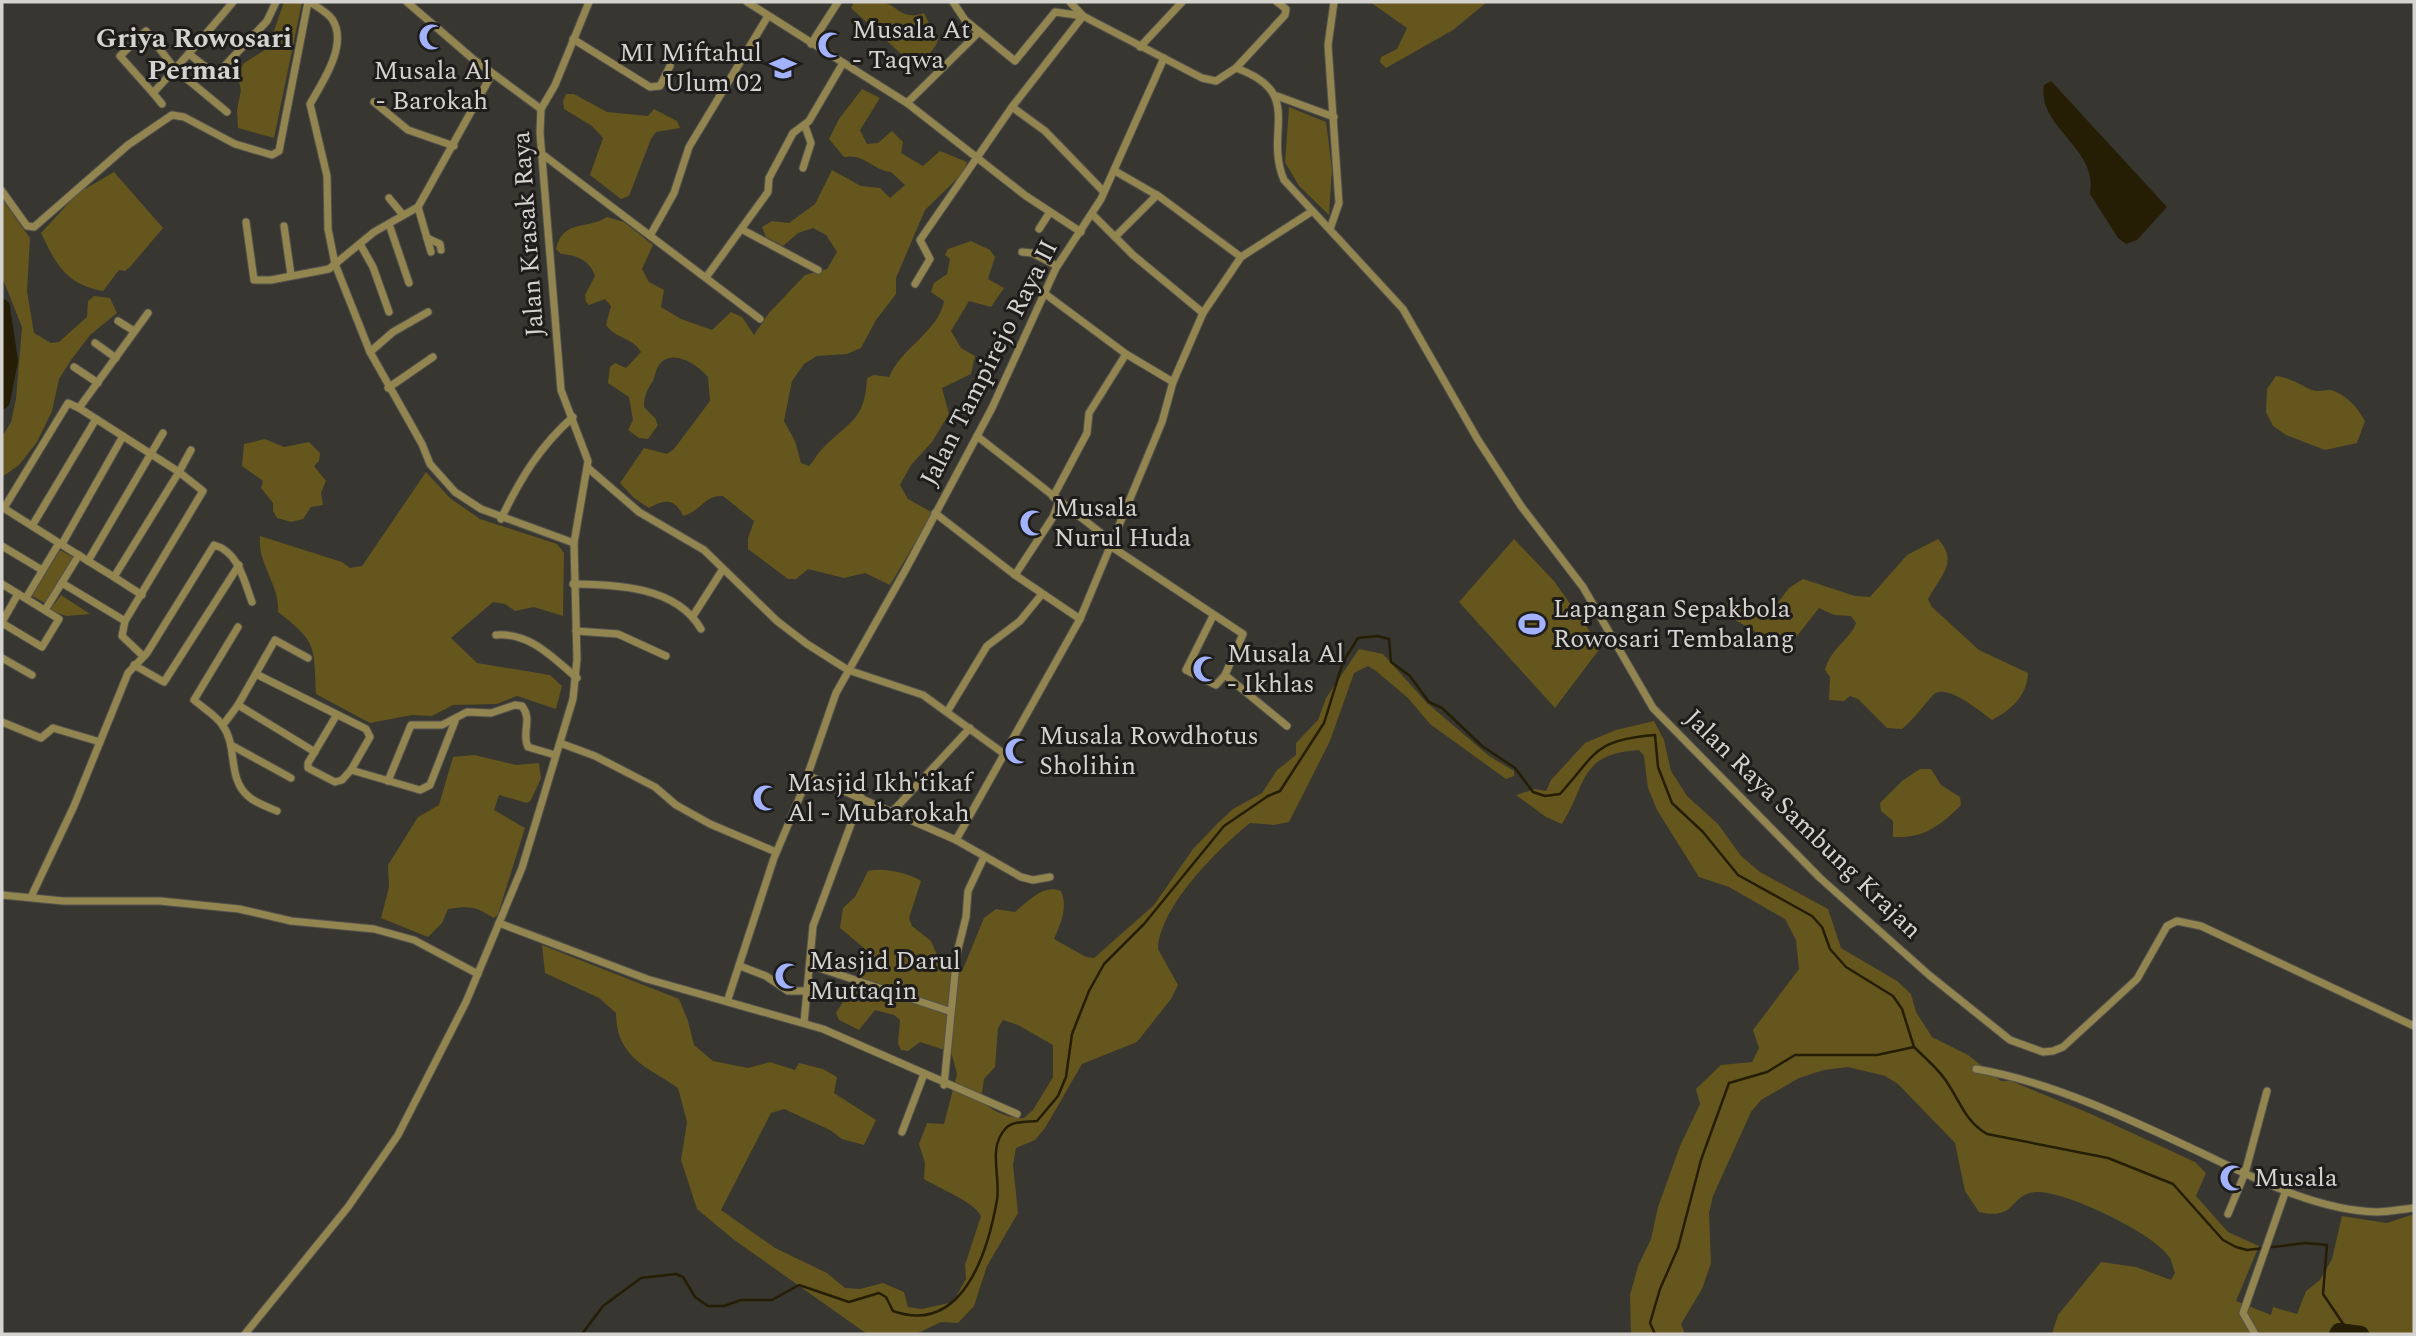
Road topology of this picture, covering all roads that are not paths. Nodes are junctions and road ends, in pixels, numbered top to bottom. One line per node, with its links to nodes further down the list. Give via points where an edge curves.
1 (233, 2): 20 (street)
2 (276, 2): 20 (street, via 267,21 216,75)
3 (309, 2): 42 (street, via 279,151 272,155 235,144 172,115 128,145 34,227 27,226); 66 (street, via 331,16 337,33 326,75 310,104 327,176 328,229)
4 (407, 2): 26 (street)
5 (589, 2): 17 (street, Jalan Krasak Raya)
6 (747, 2): 14 (street)
7 (838, 2): 18 (street)
8 (953, 2): 16 (street)
9 (1070, 2): 15 (street)
10 (1170, 2): 13 (street)
11 (1277, 2): 24 (street, via 1286,9 1285,15)
12 (1334, 2): 35 (street, via 1328,45)
13 (1179, 5): 19 (street)
14 (768, 16): 18 (street); 58 (street, via 689,147 674,193)
15 (1083, 16): 16 (street, via 1055,12 1017,61); 19 (street); 32 (street)
16 (979, 32): 30 (street)
17 (573, 39): 23 (street, via 650,87 660,86); 33 (street, Jalan Krasak Raya)
18 (811, 44): 22 (street)
19 (1140, 47): 21 (street)
20 (189, 54): 25 (street)
21 (1164, 58): 24 (street, via 1209,81); 41 (street, Jalan Tampirejo Raya II)
22 (843, 63): 30 (street); 36 (street)
23 (670, 66)
24 (1236, 68): 28 (street, via 1262,80)
25 (175, 69): 27 (street); 27 (street, via 147,32 141,33 120,56); 34 (street)
26 (492, 74): 33 (street); 37 (street)
27 (153, 93): 31 (street)
28 (1277, 96): 35 (street); 49 (street, Jalan Raya Sambung Krajan, via 1281,174)
29 (374, 102): 37 (street, via 408,130)
30 (906, 103): 39 (street)
31 (162, 104)
32 (1012, 107): 39 (street); 43 (street, via 1045,131)
33 (541, 108): 38 (street, Jalan Krasak Raya)
34 (227, 112)
35 (1334, 117): 55 (street, via 1339,203)
36 (805, 126): 40 (street, via 811,148); 56 (street, via 793,133 769,178 768,192)
37 (454, 146): 46 (street)
38 (542, 154): 58 (street); 91 (street, Jalan Krasak Raya, via 561,390)
39 (978, 159): 47 (street); 72 (street, via 920,240 930,259)
40 (803, 168)
41 (1115, 171): 43 (street, Jalan Tampirejo Raya II); 44 (street)
42 (2, 191)
43 (1104, 192): 48 (street, Jalan Tampirejo Raya II)
44 (1157, 195): 59 (street); 65 (street)
45 (389, 198): 50 (street)
46 (418, 207): 50 (street); 60 (street)
47 (1050, 212): 54 (street); 57 (street)
48 (1093, 214): 57 (street, Jalan Tampirejo Raya II); 59 (street)
49 (1312, 214): 55 (street, Jalan Raya Sambung Krajan); 65 (street)
50 (402, 215): 52 (street)
51 (246, 222): 69 (street, via 254,279)
52 (389, 223): 61 (street); 71 (street)
53 (284, 226): 69 (street)
54 (1039, 229)
55 (1330, 229): 180 (street, Jalan Raya Sambung Krajan, via 1403,309 1478,440 1583,587 1653,708 1820,878 2010,1040 2043,1052 2063,1047 2137,979 2166,926 2178,921 2201,926)
56 (743, 230): 68 (street); 70 (street)
57 (1081, 232): 67 (street, Jalan Tampirejo Raya II)
58 (651, 234): 70 (street)
59 (1115, 237): 77 (street)
60 (427, 238): 62 (street); 63 (street)
61 (360, 244): 66 (street); 74 (street)
62 (441, 250)
63 (432, 252)
64 (1022, 252): 67 (street)
65 (1241, 257): 77 (street)
66 (335, 264): 69 (street); 82 (street)
67 (1057, 266): 73 (street, Jalan Tampirejo Raya II)
68 (818, 270)
69 (291, 275)
70 (707, 276): 78 (street)
71 (409, 283)
72 (915, 284)
73 (1044, 293): 83 (street); 95 (street, Jalan Tampirejo Raya II)
74 (389, 312)
75 (428, 312): 82 (street)
76 (148, 313): 80 (street)
77 (1203, 313): 87 (street)
78 (760, 319)
79 (118, 321): 80 (street)
80 (134, 331): 85 (street)
81 (95, 343): 85 (street)
82 (370, 352): 89 (street)
83 (1126, 354): 87 (street); 100 (street, via 1089,413 1087,433)
84 (433, 357): 89 (street)
85 (116, 358): 88 (street)
86 (74, 367): 88 (street)
87 (1174, 382): 107 (street, via 1162,422)
88 (97, 383): 90 (street)
89 (388, 388): 103 (street, via 443,481)
90 (79, 408): 92 (street); 101 (street, via 68,403)
91 (573, 417): 98 (street, Jalan Krasak Raya); 103 (street, via 532,460)
92 (96, 419): 94 (street); 104 (street)
93 (163, 433): 97 (street)
94 (123, 436): 97 (street); 106 (street)
95 (977, 436): 100 (street); 102 (street, Jalan Tampirejo Raya II)
96 (191, 450): 99 (street)
97 (151, 454): 99 (street); 110 (street)
98 (588, 468): 105 (street); 112 (street, via 639,512 704,550)
99 (179, 472): 115 (street); 121 (street, via 203,491)
100 (1056, 499): 107 (street); 114 (street, via 1053,517)
101 (3, 508): 104 (street)
102 (935, 513): 114 (street); 139 (street, Jalan Tampirejo Raya II)
103 (501, 519): 105 (street)
104 (32, 526): 106 (street)
105 (574, 542): 118 (street)
106 (60, 543): 109 (street); 113 (street)
107 (1110, 543): 126 (street); 127 (street)
108 (2, 546): 113 (street)
109 (79, 555): 110 (street); 116 (street)
110 (88, 561): 115 (street)
111 (239, 565): 123 (street); 134 (street, via 219,546 211,548); 138 (street, via 164,682)
112 (723, 569): 125 (street); 139 (street, via 777,621)
113 (42, 570): 122 (street)
114 (1015, 575): 120 (street)
115 (114, 578): 121 (street)
116 (62, 583): 124 (street); 128 (street)
117 (2, 584): 119 (street)
118 (573, 584): 125 (street, via 641,589); 132 (street)
119 (18, 594): 122 (street); 129 (street)
120 (1042, 594): 127 (street); 145 (street, via 1020,621 988,646)
121 (142, 595): 128 (street)
122 (26, 598): 124 (street)
123 (252, 601)
124 (45, 610): 129 (street, via 59,619 42,647)
125 (693, 616): 131 (street)
126 (1213, 616): 142 (street, via 1243,635); 142 (street, via 1186,670 1216,685)
127 (1080, 619): 155 (street)
128 (125, 621): 134 (street, via 122,636)
129 (2, 624)
130 (238, 627): 149 (street, via 194,700)
131 (701, 629)
132 (576, 631): 135 (street, via 618,634); 143 (street)
133 (496, 635): 143 (street, via 525,639)
134 (142, 655): 138 (street)
135 (666, 656)
136 (2, 658): 141 (street)
137 (308, 658): 140 (street, via 275,640)
138 (134, 665): 152 (street)
139 (848, 670): 145 (street, via 901,686); 160 (street, Jalan Tampirejo Raya II)
140 (256, 674): 144 (street); 146 (street)
141 (32, 675)
142 (1225, 675): 150 (street)
143 (577, 678): 153 (street)
144 (238, 705): 149 (street); 156 (street)
145 (947, 712): 151 (street)
146 (336, 716): 156 (street); 159 (street, via 369,734)
147 (455, 721): 157 (street, via 467,712 491,713 522,706 528,719 528,747); 162 (street, via 411,725); 162 (street, via 428,788)
148 (2, 722): 152 (street, via 41,738 52,728)
149 (223, 725): 154 (street)
150 (1287, 726)
151 (970, 728): 155 (street); 165 (street)
152 (100, 742): 171 (street)
153 (560, 743): 157 (street); 167 (street, via 655,787 710,824)
154 (231, 745): 161 (street); 164 (street, via 239,786 249,797)
155 (1003, 751): 158 (street); 166 (street)
156 (314, 752): 159 (street, via 308,768 335,782)
157 (555, 755): 172 (street, via 522,868)
158 (1014, 761)
159 (351, 770): 162 (street)
160 (807, 775): 163 (street); 167 (street, Jalan Tampirejo Raya II)
161 (291, 778)
162 (388, 781)
163 (861, 797): 165 (street); 173 (street, via 813,926)
164 (277, 811)
165 (892, 811): 166 (street)
166 (956, 840): 168 (street)
167 (776, 852): 174 (street, Jalan Tampirejo Raya II)
168 (984, 856): 169 (street, via 1027,879); 178 (street, via 968,891)
169 (1050, 877)
170 (2, 895): 171 (street)
171 (32, 897): 175 (street, via 160,901 374,929 414,940)
172 (499, 923): 175 (street); 177 (street, via 647,979)
173 (810, 965): 176 (street); 178 (street)
174 (740, 966): 176 (street, via 788,991); 177 (street, Jalan Tampirejo Raya II)
175 (478, 974): 191 (street, via 398,1135 348,1207)
176 (806, 991): 179 (street)
177 (727, 999): 179 (street)
178 (949, 1011): 183 (street)
179 (804, 1023): 182 (street)
180 (2414, 1026)
181 (1976, 1069): 187 (street, via 2030,1082)
182 (924, 1074): 183 (street); 186 (street)
183 (944, 1085): 185 (street)
184 (2267, 1091): 187 (street)
185 (1017, 1114)
186 (902, 1132)
187 (2245, 1173): 188 (street); 190 (street)
188 (2286, 1190): 189 (street, via 2377,1212); 192 (street, via 2243,1313)
189 (2414, 1208)
190 (2228, 1214)
191 (245, 1334)
192 (2255, 1334)

